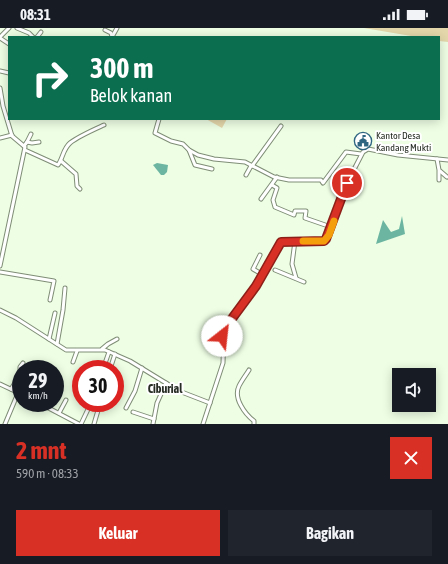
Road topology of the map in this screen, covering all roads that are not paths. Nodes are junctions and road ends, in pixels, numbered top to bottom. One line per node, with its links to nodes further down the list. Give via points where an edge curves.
1 (9, 28): 8 (street)
2 (17, 28): 5 (street, via 30,32)
3 (105, 30): 7 (street)
4 (41, 32): 6 (street)
5 (32, 36)
6 (38, 36)
7 (112, 36)
8 (0, 38)
9 (0, 88): 14 (street)
10 (159, 120): 20 (street, via 155,133 183,144)
11 (104, 125): 24 (street, via 70,143 61,155)
12 (281, 126): 25 (street)
13 (31, 134): 16 (street)
14 (12, 135): 15 (street); 18 (street)
15 (0, 138)
16 (27, 142): 17 (street); 18 (street)
17 (39, 142)
18 (24, 146): 19 (street)
19 (25, 150): 24 (street, via 58,165); 38 (street)
20 (189, 150): 25 (street, via 210,158 241,161); 26 (street, via 195,165)
21 (361, 154): 22 (street, via 368,149); 30 (street, via 346,152 323,183 321,180); 35 (street)
22 (437, 159): 23 (street); 27 (street)
23 (448, 160)
24 (61, 161): 33 (street, via 76,174 77,186)
25 (251, 166): 28 (street); 30 (street)
26 (212, 169)
27 (440, 171): 29 (street); 31 (street)
28 (246, 175)
29 (447, 177)
30 (277, 178): 32 (street)
31 (439, 180)
32 (272, 185): 34 (street); 35 (street, via 277,188 273,200 275,207 294,215 295,211 306,211 305,218)
33 (80, 189)
34 (261, 199)
35 (331, 227): 36 (street, via 324,241)
36 (295, 241): 41 (street, via 281,242); 42 (street, via 292,264)
37 (260, 255): 41 (street, via 253,269)
38 (0, 266)
39 (275, 270): 42 (street)
40 (0, 272): 45 (street, via 54,281)
41 (263, 275): 64 (street, via 224,331 223,363)
42 (296, 278): 43 (street)
43 (304, 282)
44 (65, 288): 50 (street)
45 (50, 300)
46 (0, 310): 48 (street)
47 (55, 313): 48 (street)
48 (49, 339): 50 (street)
49 (117, 339): 51 (street)
50 (57, 344): 52 (street, via 66,350)
51 (102, 350): 52 (street); 53 (street)
52 (77, 351): 55 (street)
53 (109, 352): 54 (street); 56 (street)
54 (115, 354): 57 (street); 58 (street)
55 (74, 360)
56 (106, 360)
57 (113, 360)
58 (142, 368): 60 (street); 65 (street, via 135,391)
59 (249, 370): 77 (street, via 238,387 238,396 245,414 254,421)
60 (166, 383): 64 (street, via 185,394); 71 (street, via 157,403)
61 (0, 384): 62 (street)
62 (11, 389)
63 (66, 400): 70 (street)
64 (210, 403): 76 (street)
65 (126, 408)
66 (12, 410): 72 (street)
67 (86, 412): 73 (street)
68 (98, 412): 74 (street)
69 (133, 412): 71 (street)
70 (59, 413): 73 (street)
71 (154, 419): 75 (street)
72 (5, 424)
73 (80, 424)
74 (94, 424)
75 (153, 424)
76 (203, 424)
77 (254, 424)

